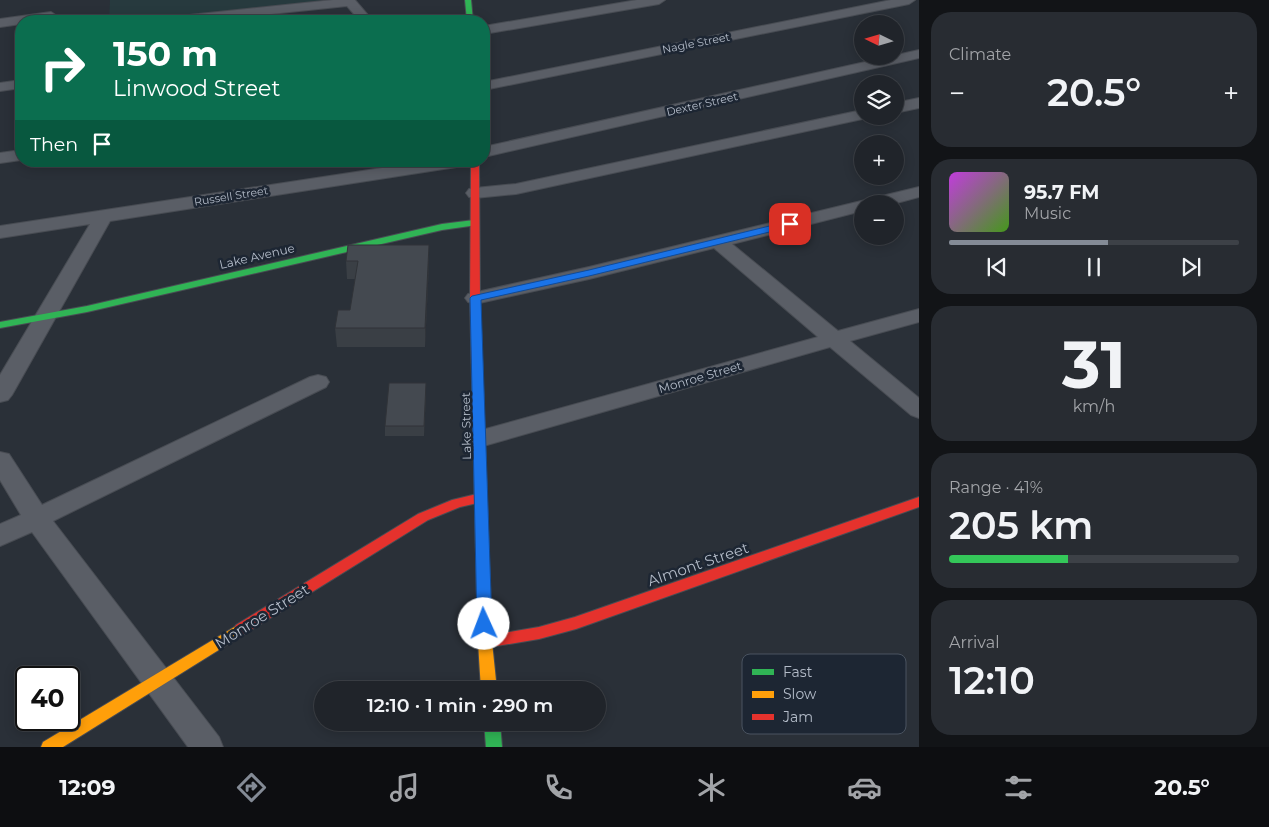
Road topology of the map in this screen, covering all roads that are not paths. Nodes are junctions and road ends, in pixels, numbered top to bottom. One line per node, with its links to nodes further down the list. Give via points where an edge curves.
1 (54, 0): 5 (street)
2 (468, 0): 8 (street)
3 (659, 0): 11 (street)
4 (909, 0): 14 (street, Nagle Street)
5 (52, 15)
6 (227, 15): 7 (street, via 350,2)
7 (362, 15)
8 (469, 15)
9 (15, 22): 10 (street)
10 (0, 23)
11 (490, 29)
12 (919, 54): 19 (street, Dexter Street)
13 (15, 85): 15 (street)
14 (490, 85)
15 (0, 87)
16 (919, 103): 17 (street)
17 (904, 106)
18 (854, 117): 25 (street, via 516,190)
19 (490, 151)
20 (15, 156): 21 (street)
21 (0, 158)
22 (424, 167): 28 (street, Russell Street)
23 (475, 167): 25 (street, Lake Street)
24 (919, 192): 26 (street)
25 (475, 193): 29 (street, Lake Street)
26 (904, 196)
27 (854, 208): 31 (street)
28 (104, 216): 30 (street, Russell Street); 34 (street)
29 (474, 223): 32 (street, Lake Street); 34 (street, Lake Avenue, via 433,229)
30 (0, 232)
31 (718, 242): 32 (street); 36 (street)
32 (475, 298): 40 (street, Lake Street)
33 (919, 316): 36 (street, Monroe Street)
34 (45, 318): 35 (street, Lake Avenue); 38 (street)
35 (0, 325)
36 (834, 339): 39 (street); 40 (street, Monroe Street)
37 (318, 382): 44 (street)
38 (0, 395)
39 (919, 410)
40 (480, 439): 42 (street, Lake Street)
41 (0, 460): 44 (street)
42 (481, 498): 46 (street, Lake Street); 47 (street, Monroe Street, via 457,503 423,517)
43 (919, 502): 46 (street, Almont Street, via 576,623 539,634)
44 (37, 519): 45 (street); 47 (street)
45 (0, 536)
46 (485, 642): 48 (street, Lake Street)
47 (157, 680): 50 (street, Monroe Street); 51 (street)
48 (488, 681)
49 (493, 731): 52 (street)
50 (49, 747)
51 (206, 747)
52 (494, 747)

